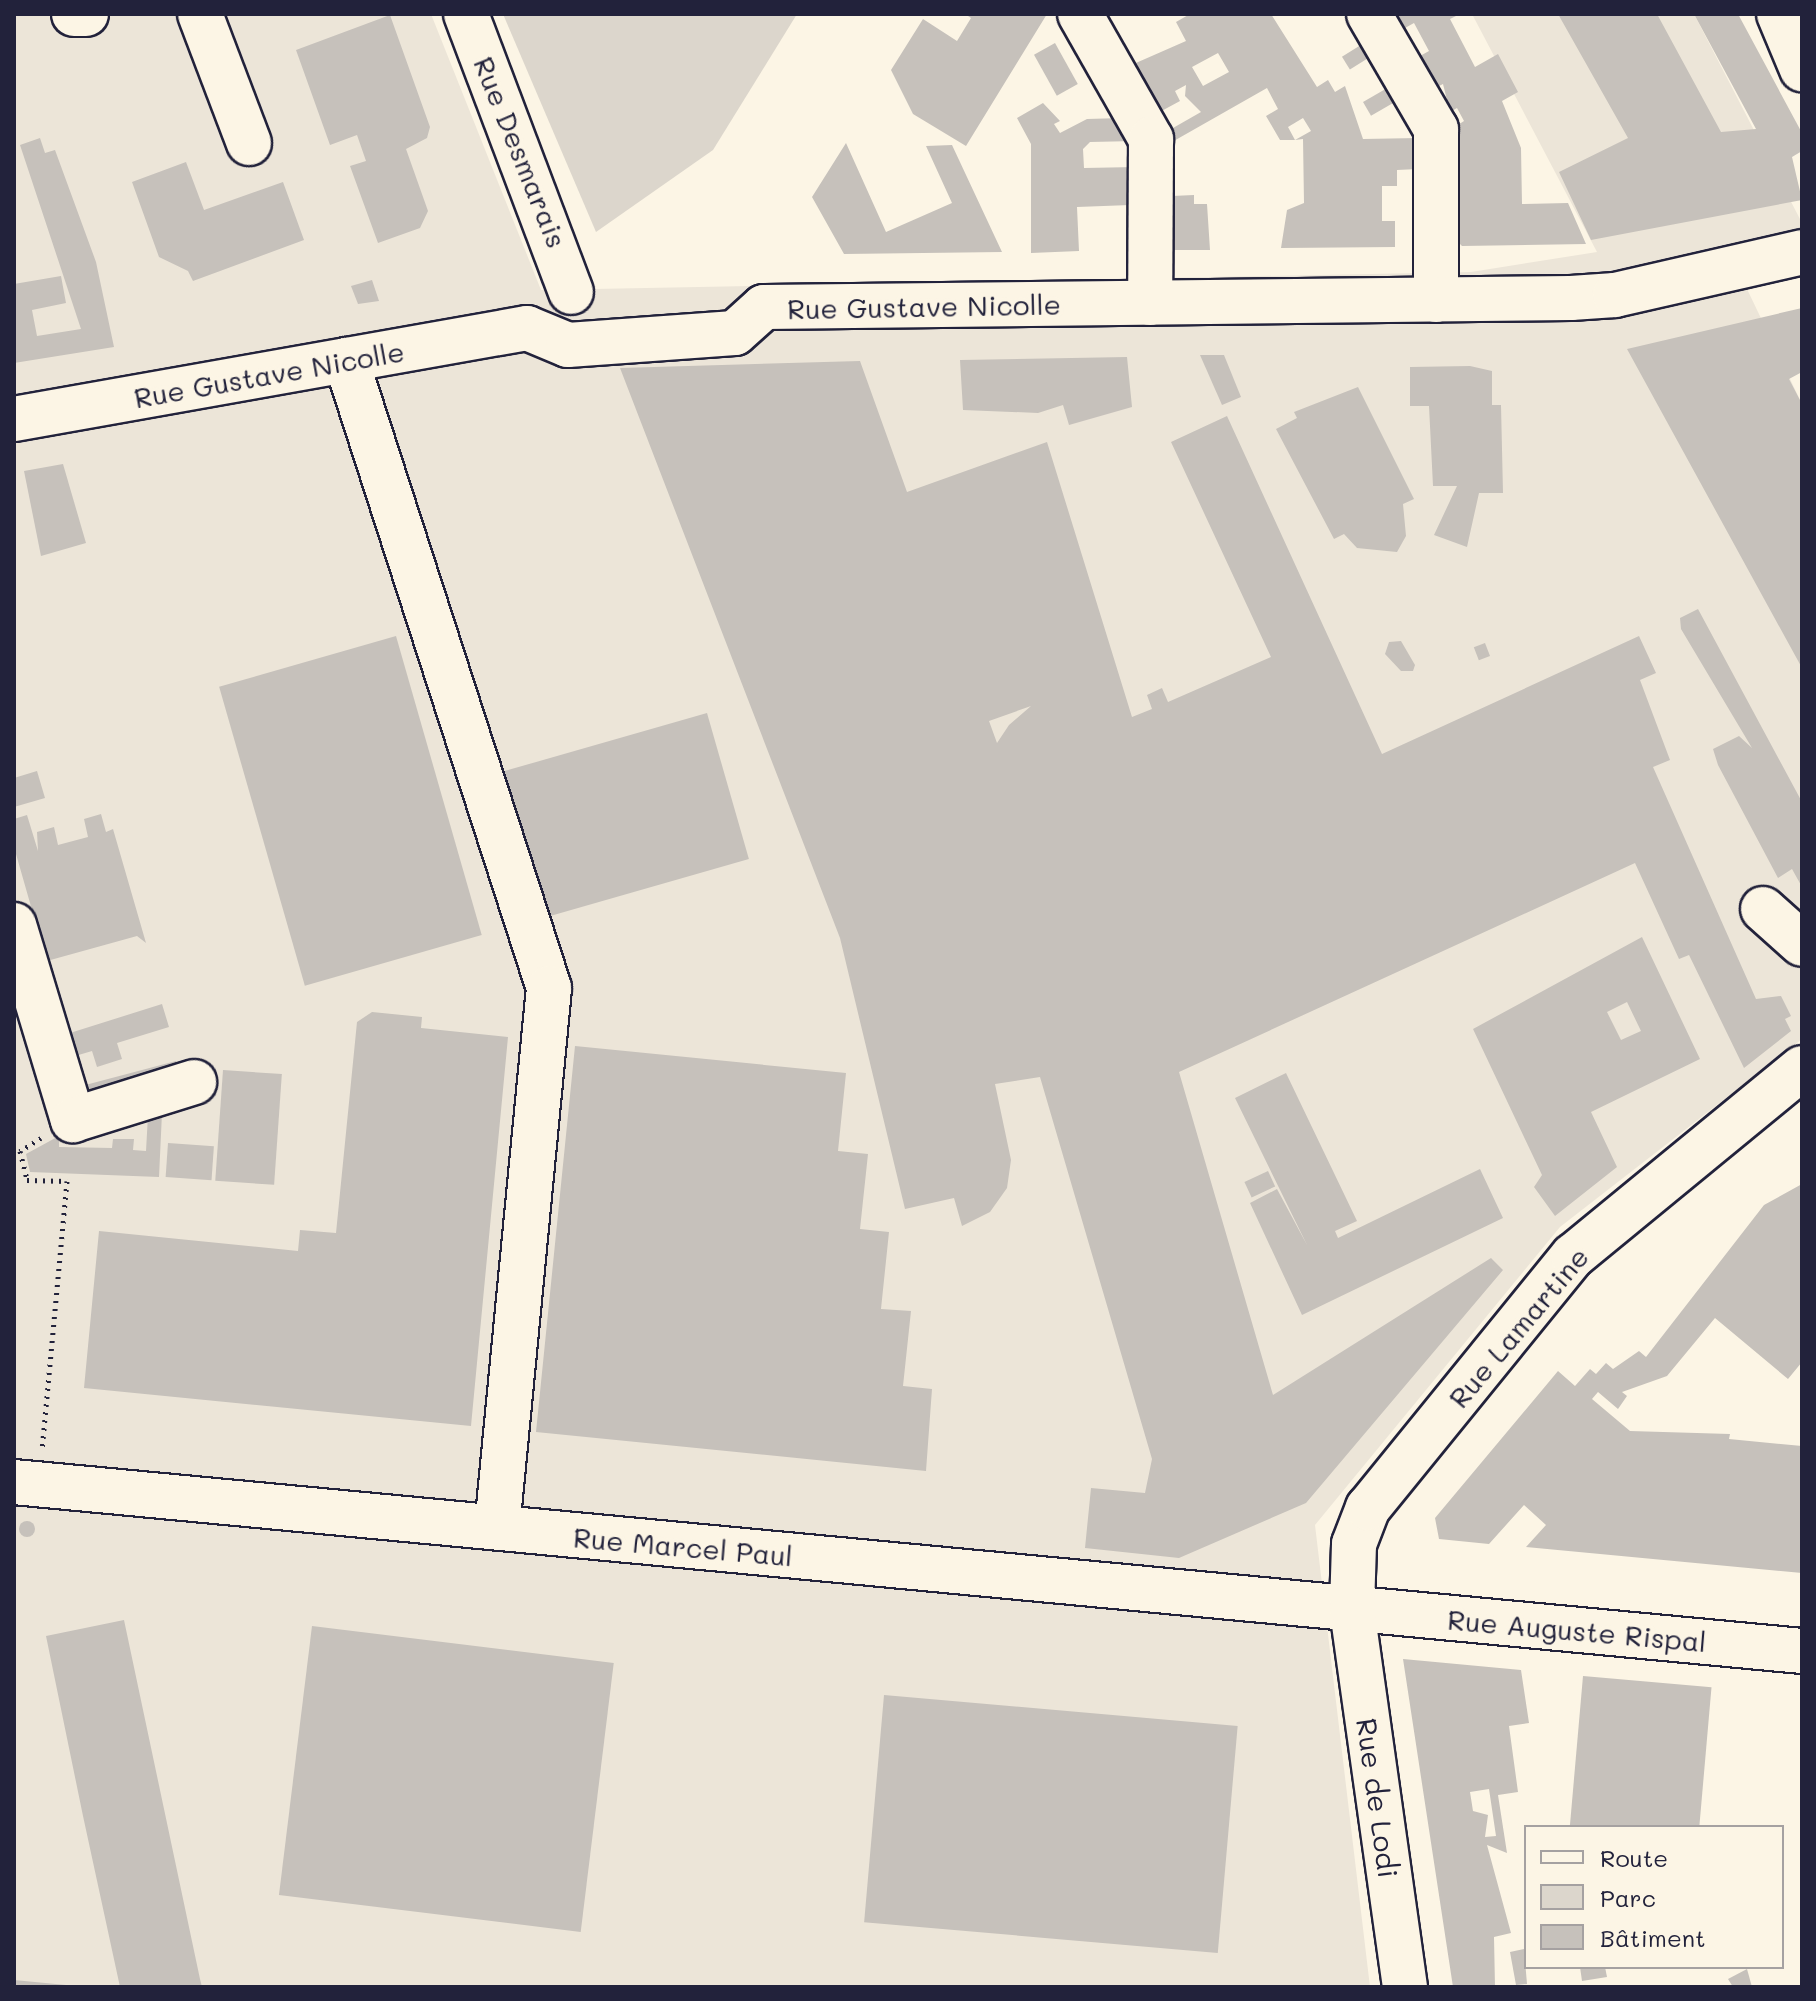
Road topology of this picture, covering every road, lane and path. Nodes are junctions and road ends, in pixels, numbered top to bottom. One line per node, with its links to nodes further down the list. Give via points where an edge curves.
1 (74, 14): 2 (street)
2 (86, 14)
3 (200, 14): 9 (street)
4 (466, 14): 11 (street, Rue Desmarais)
5 (1080, 14): 13 (street, via 1151,139)
6 (1369, 14): 12 (street, via 1436,129)
7 (1787, 19): 8 (street)
8 (1802, 69)
9 (249, 143)
10 (1802, 252): 12 (street, Rue Gustave Nicolle, via 1615,295)
11 (571, 292)
12 (1436, 300): 13 (street, Rue Gustave Nicolle)
13 (1150, 303): 14 (street, Rue Gustave Nicolle, via 764,307 735,333 568,345 513,331)
14 (346, 360): 15 (street, Rue Gustave Nicolle); 23 (street, via 549,988)
15 (14, 419)
16 (1763, 909): 18 (street)
17 (14, 925): 21 (street)
18 (1802, 944)
19 (1802, 1068): 24 (street, Rue Lamartine, via 1573,1256 1368,1508 1354,1544)
20 (194, 1082): 21 (street)
21 (73, 1120): 22 (path, via 20,1151 27,1180 67,1181)
22 (26, 1483): 23 (street, Rue Marcel Paul)
23 (497, 1528): 24 (street, Rue Marcel Paul)
24 (1352, 1608): 25 (street, Rue Auguste Rispal); 26 (street, Rue de Lodi)
25 (1802, 1651)
26 (1405, 1987)

